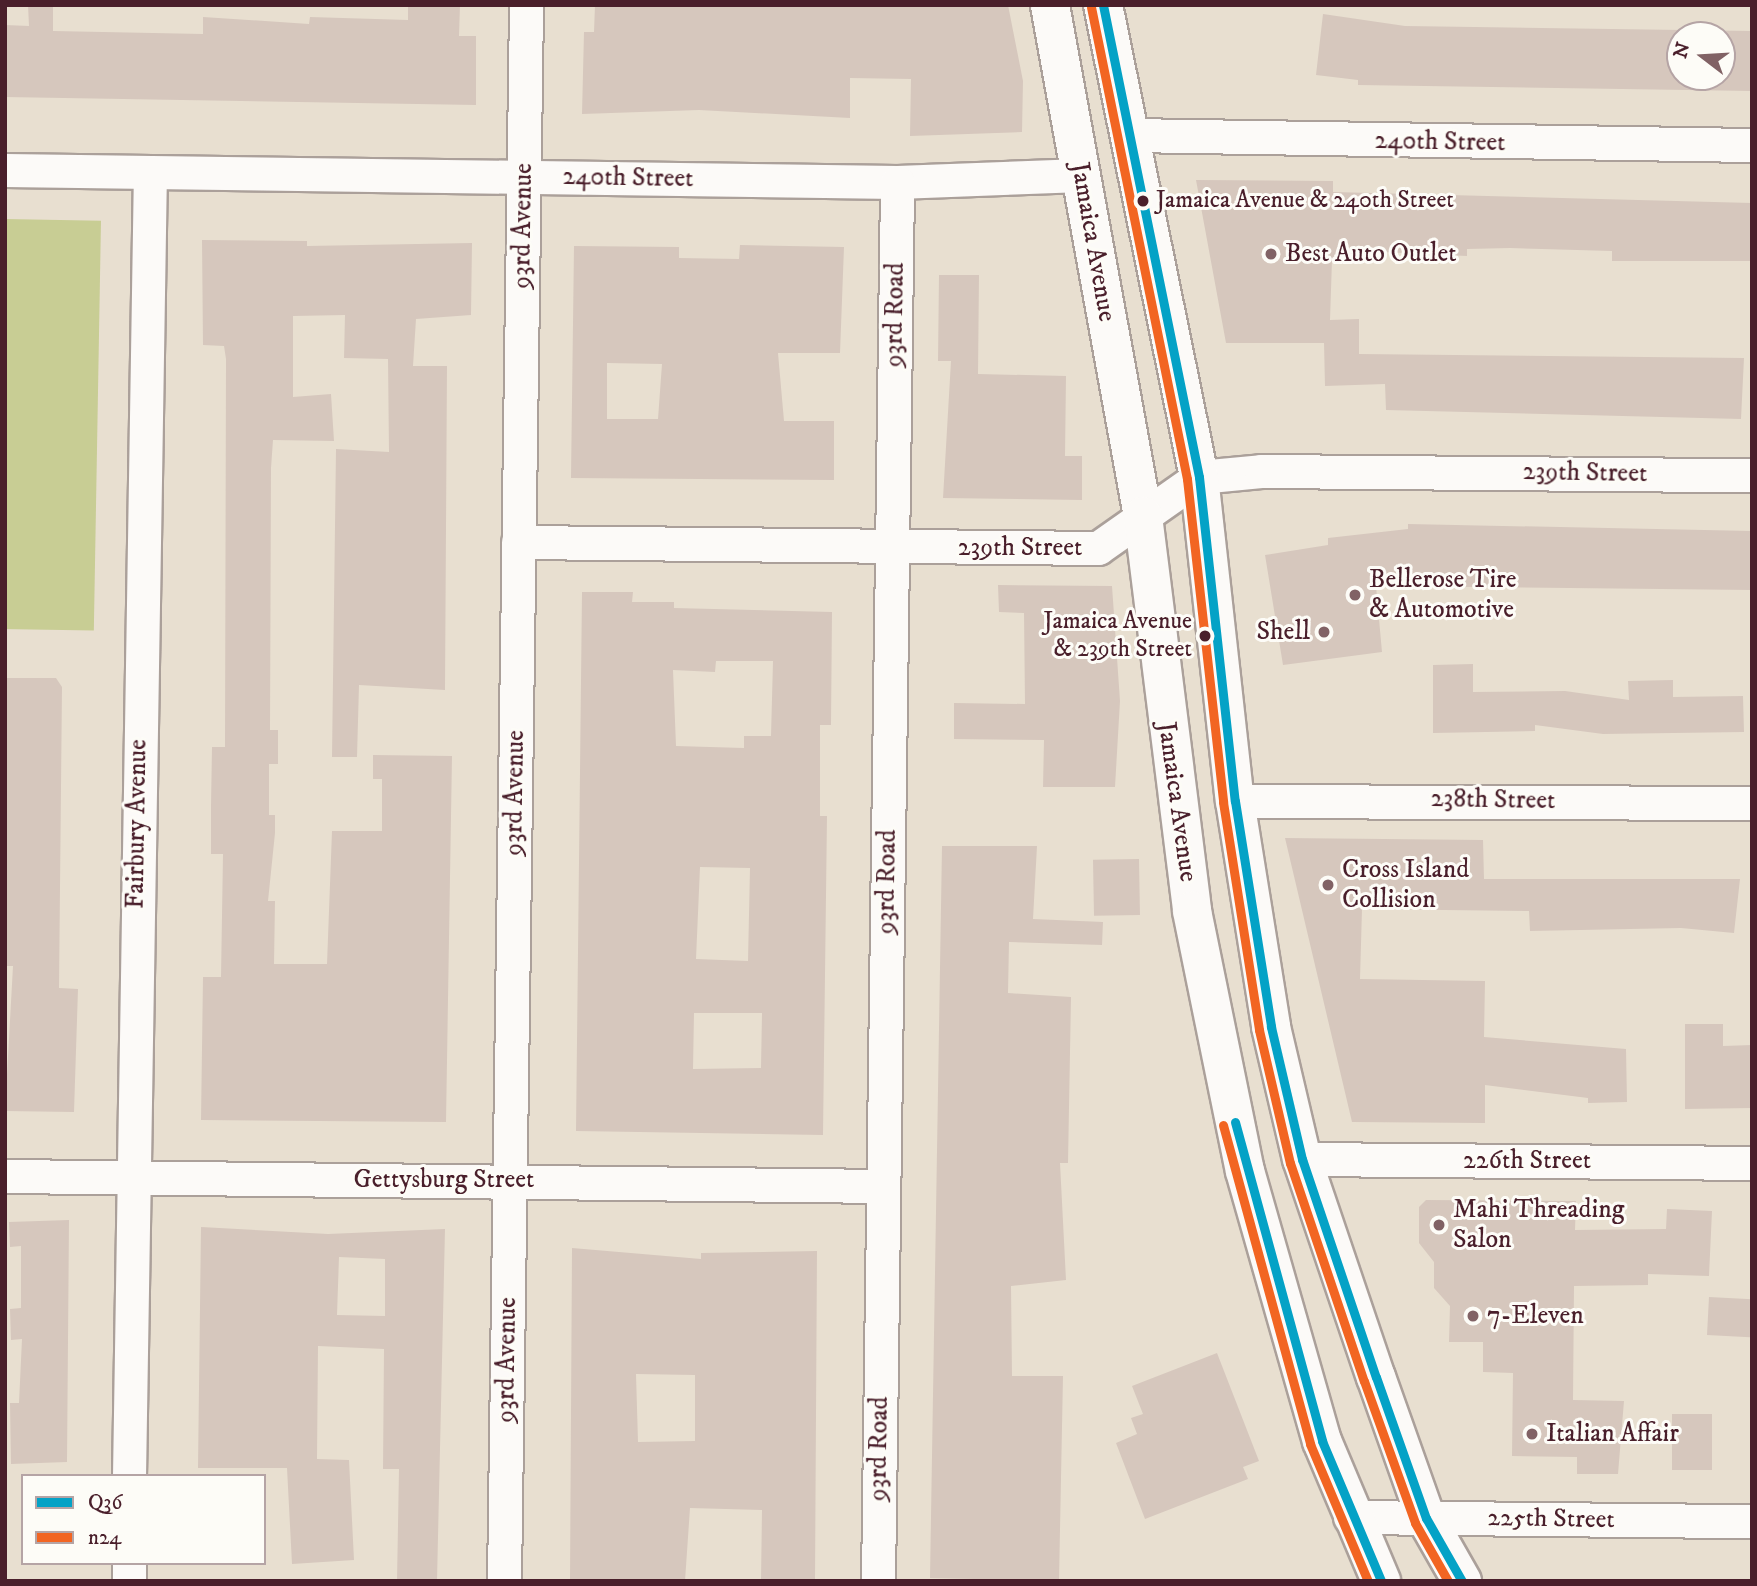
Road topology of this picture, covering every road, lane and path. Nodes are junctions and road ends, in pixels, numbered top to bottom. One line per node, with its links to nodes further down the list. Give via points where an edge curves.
1 (526, 5): 9 (street, 93rd Avenue)
2 (1050, 5): 8 (main road, Jamaica Avenue)
3 (1103, 5): 4 (main road, Jamaica Avenue)
4 (1129, 135): 5 (street, 240th Street); 12 (main road, Jamaica Avenue)
5 (1752, 145)
6 (5, 170): 7 (street, 240th Street)
7 (150, 172): 9 (street, 240th Street); 21 (street, Fairbury Avenue)
8 (1082, 175): 10 (street, 240th Street); 13 (main road, Jamaica Avenue)
9 (523, 176): 10 (street, 240th Street); 14 (street, 93rd Avenue)
10 (897, 182): 15 (street, 93rd Road)
11 (1752, 475): 12 (street, 239th Street, via 1261,471)
12 (1199, 477): 13 (street, 239th Street); 16 (main road, Jamaica Avenue)
13 (1143, 516): 15 (street, 239th Street, via 1098,548); 25 (main road, Jamaica Avenue, via 1171,782 1245,1171 1322,1441)
14 (518, 542): 15 (street, 239th Street); 22 (street, 93rd Avenue)
15 (891, 548): 23 (street, 93rd Road)
16 (1235, 801): 17 (street, 238th Street); 18 (main road, Jamaica Avenue, via 1271,1027)
17 (1752, 803)
18 (1302, 1159): 19 (street, 226th Street); 26 (main road, Jamaica Avenue)
19 (1752, 1163)
20 (5, 1176): 21 (street, Gettysburg Street)
21 (130, 1178): 22 (street, Gettysburg Street); 24 (street, Fairbury Avenue)
22 (509, 1181): 23 (street, Gettysburg Street); 28 (street, 93rd Avenue)
23 (883, 1186): 29 (street, 93rd Road)
24 (130, 1474)
25 (1350, 1517): 26 (street, 225th Street); 30 (main road, Jamaica Avenue)
26 (1426, 1518): 27 (street, 225th Street); 31 (main road, Jamaica Avenue)
27 (1752, 1521)
28 (504, 1581)
29 (878, 1581)
30 (1381, 1581)
31 (1462, 1581)

